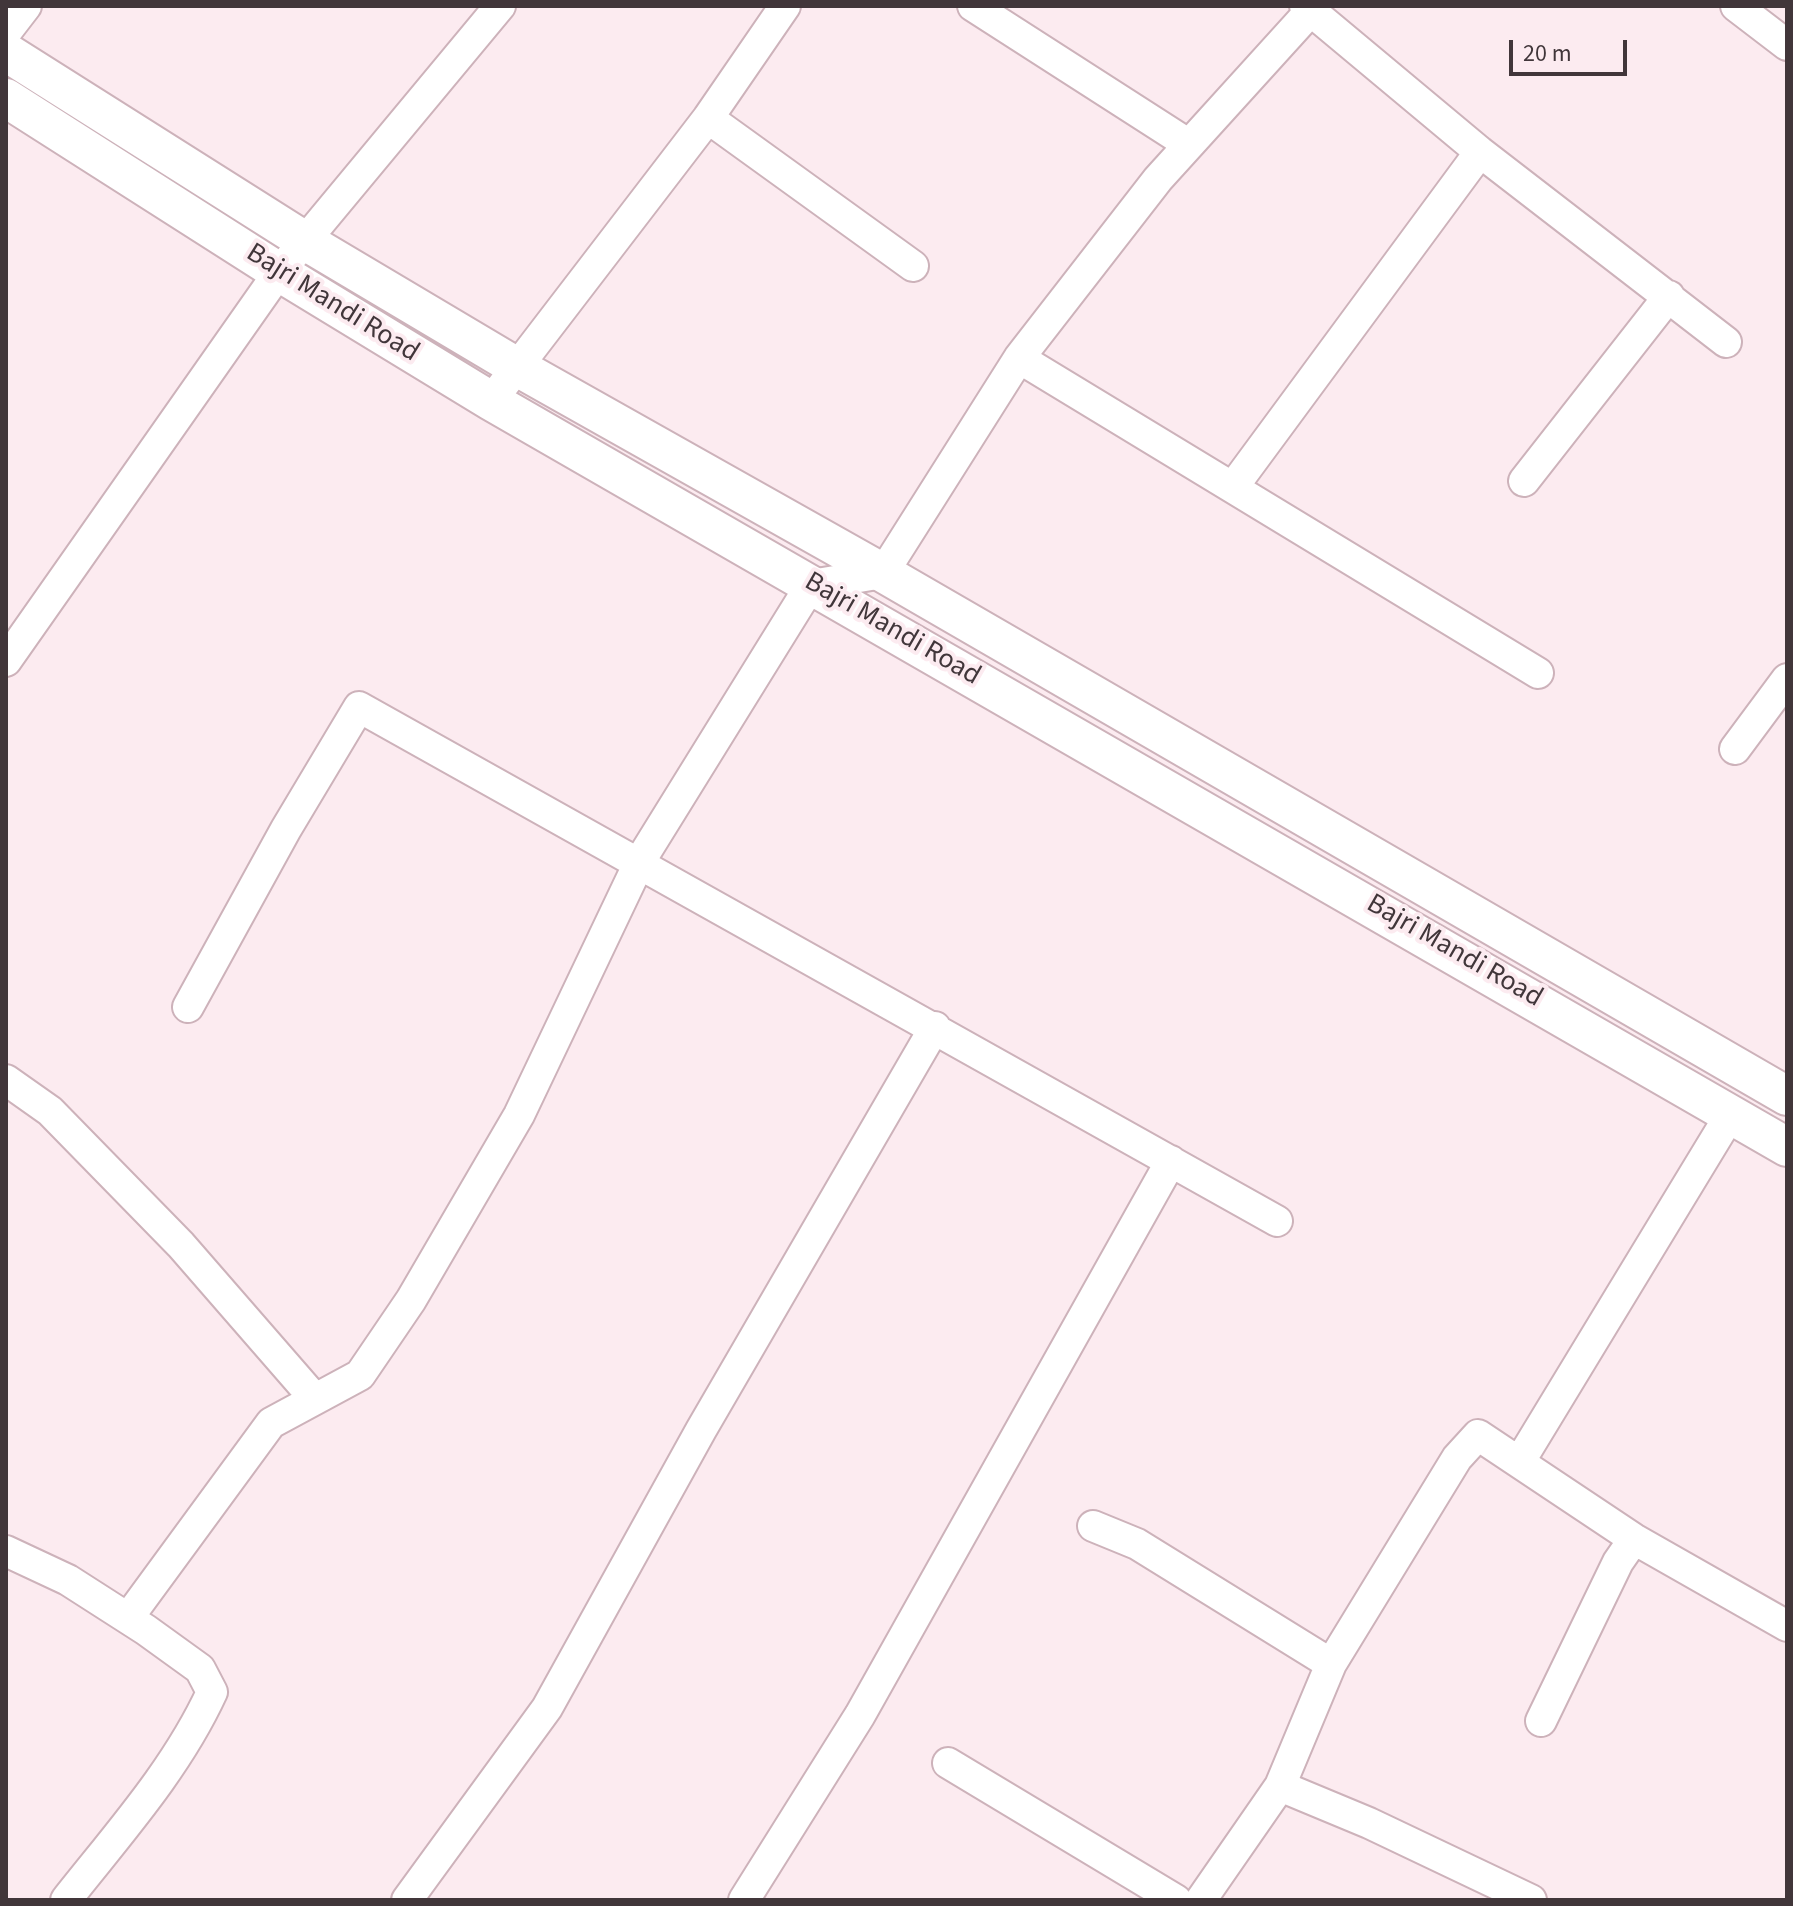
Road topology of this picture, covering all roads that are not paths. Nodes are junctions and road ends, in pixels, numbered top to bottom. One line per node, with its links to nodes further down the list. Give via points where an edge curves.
1 (26, 6): 7 (street)
2 (500, 6): 14 (street)
3 (785, 6): 11 (street)
4 (973, 6): 12 (street)
5 (1736, 6): 8 (street)
6 (1310, 8): 12 (street); 13 (street)
7 (6, 32)
8 (1787, 45)
9 (6, 52): 14 (street)
10 (6, 98): 16 (street, Bajri Mandi Road)
11 (708, 118): 15 (street); 20 (street)
12 (1188, 144): 19 (street)
13 (1480, 152): 17 (street); 23 (street)
14 (305, 241): 16 (street); 20 (street)
15 (913, 266)
16 (279, 272): 21 (street, Bajri Mandi Road); 26 (street)
17 (1669, 296): 18 (street); 22 (street)
18 (1726, 342)
19 (1019, 358): 23 (street); 24 (street)
20 (517, 367): 21 (street); 24 (street)
21 (491, 401): 25 (street, Bajri Mandi Road)
22 (1524, 481)
23 (1233, 487): 27 (street)
24 (883, 573): 25 (street); 34 (street)
25 (811, 585): 30 (street); 35 (street, Bajri Mandi Road)
26 (6, 661)
27 (1538, 673)
28 (1787, 679): 29 (street)
29 (1735, 749)
30 (640, 861): 31 (street, via 359,707); 32 (street); 39 (street, via 519,1115 411,1300 360,1375)
31 (188, 1007)
32 (935, 1027): 37 (street); 51 (street, via 547,1708)
33 (6, 1080): 39 (street, via 50,1111 170,1234)
34 (1787, 1096)
35 (1732, 1112): 36 (street, Bajri Mandi Road); 40 (street)
36 (1787, 1147)
37 (1171, 1161): 38 (street); 52 (street, via 860,1715)
38 (1277, 1221)
39 (315, 1399): 44 (street, via 271,1423)
40 (1520, 1461): 42 (street); 46 (street, via 1478,1435 1457,1458)
41 (1093, 1526): 46 (street, via 1137,1544)
42 (1634, 1539): 45 (street); 47 (street)
43 (6, 1551): 44 (street, via 68,1580)
44 (128, 1618): 50 (street, via 200,1669 212,1692 155,1788)
45 (1787, 1626)
46 (1331, 1664): 49 (street)
47 (1541, 1721)
48 (948, 1763): 53 (street)
49 (1280, 1786): 54 (street); 55 (street)
50 (66, 1900)
51 (407, 1900)
52 (744, 1900)
53 (1176, 1900)
54 (1201, 1900)
55 (1531, 1900)

